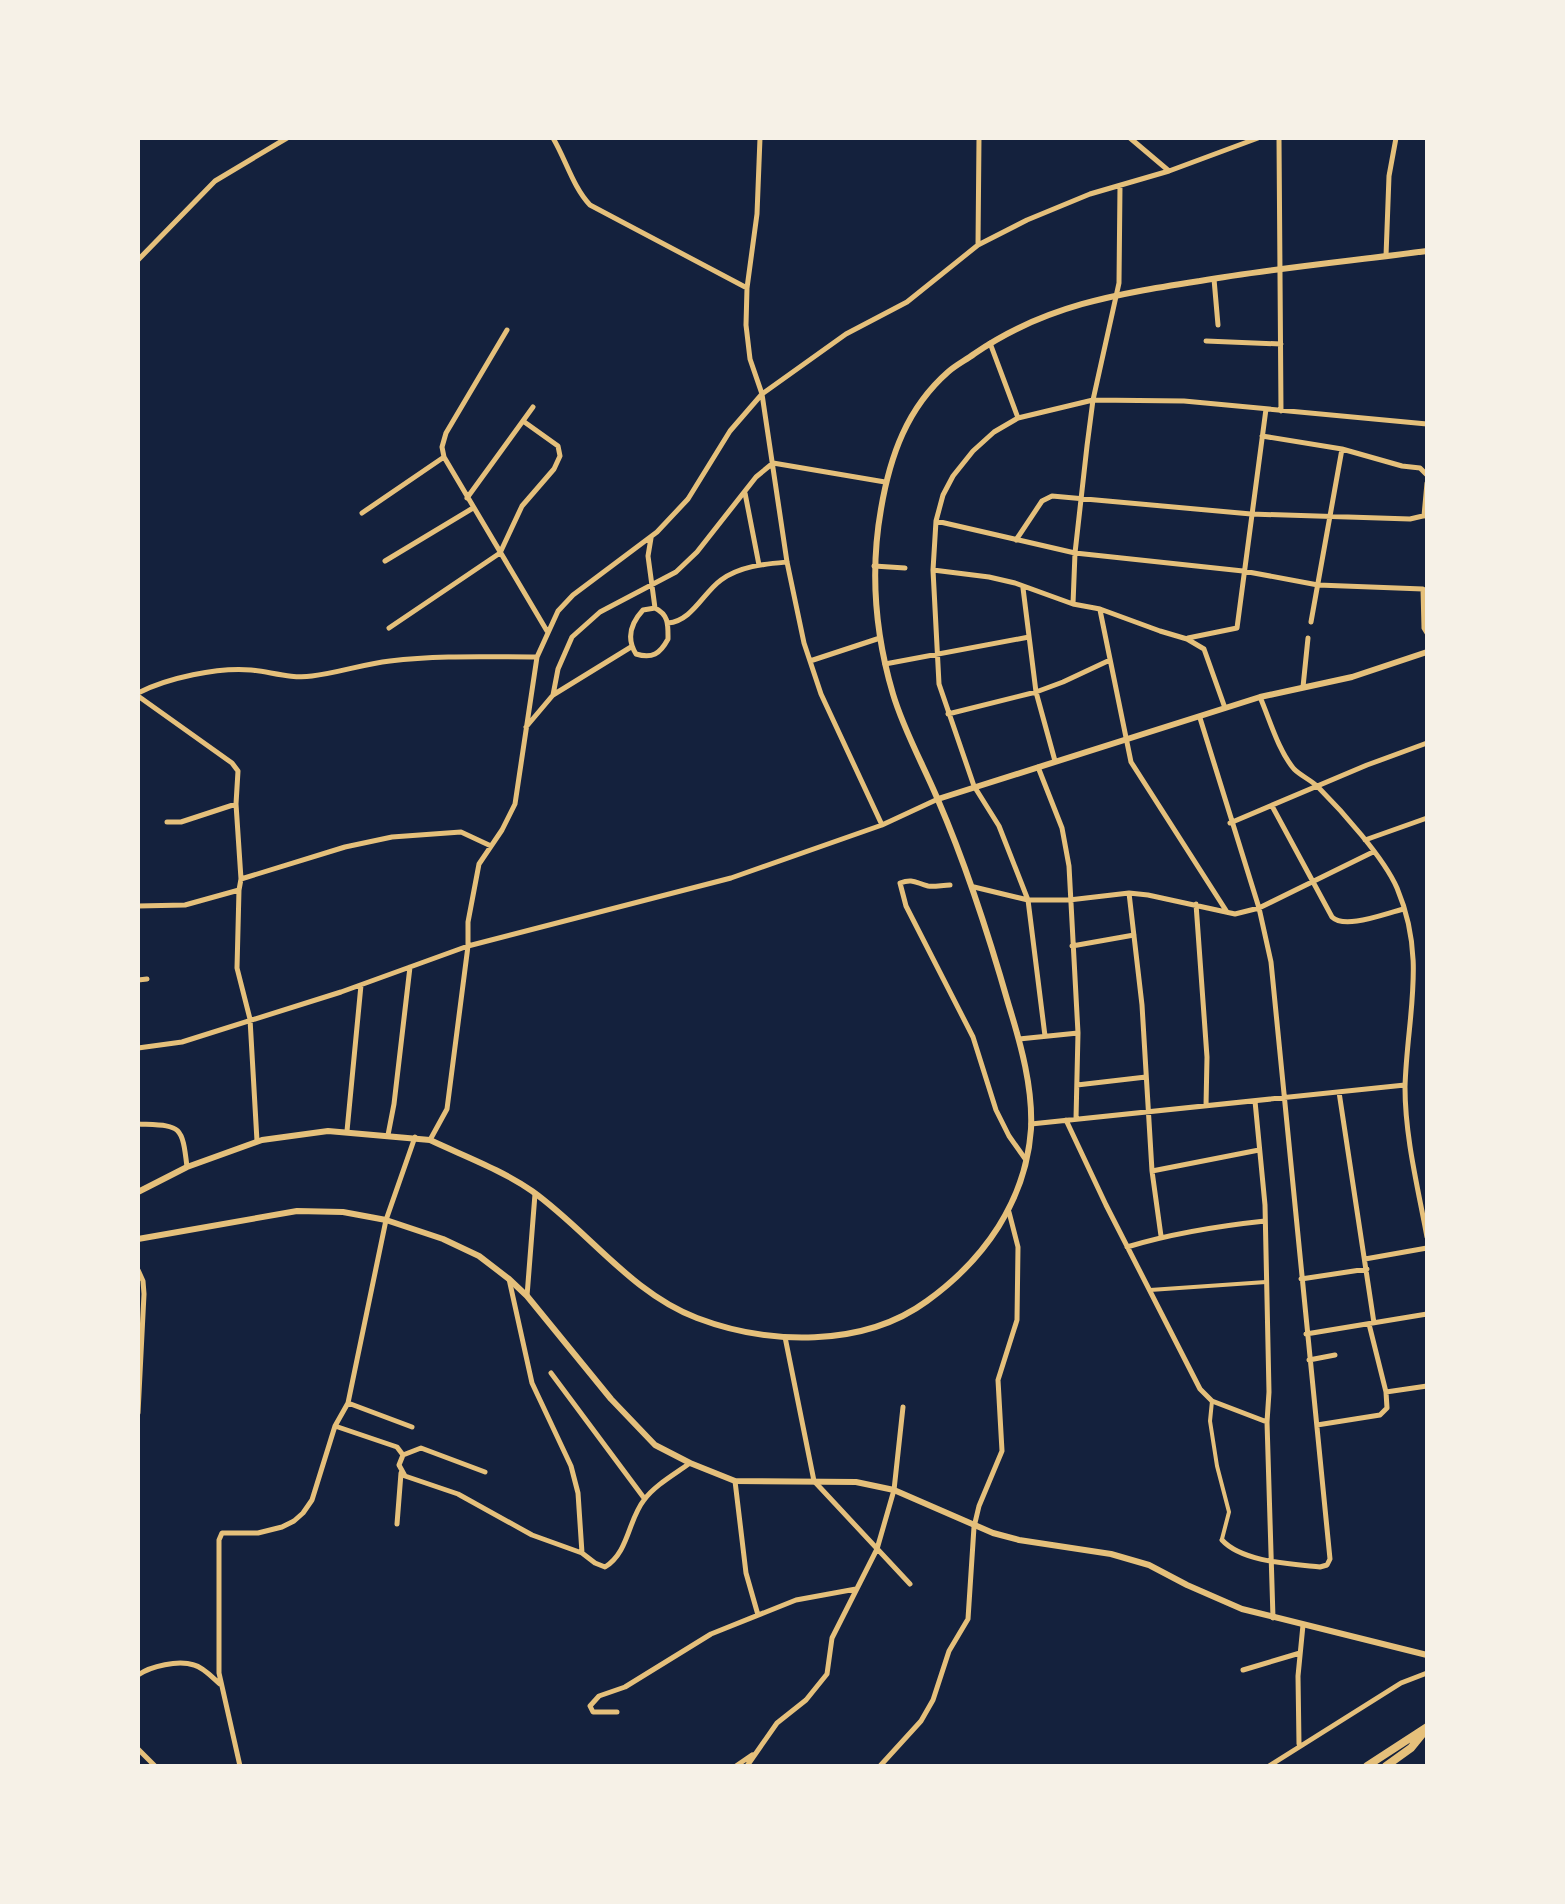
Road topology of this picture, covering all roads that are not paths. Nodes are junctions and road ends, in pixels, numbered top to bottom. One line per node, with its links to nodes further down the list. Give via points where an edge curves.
1 (287, 138): 14 (street, via 215,181)
2 (553, 138): 17 (street, via 590,205)
3 (760, 138): 17 (street)
4 (979, 138): 11 (street)
5 (1258, 138): 9 (street)
6 (1279, 138): 15 (street)
7 (1396, 138): 13 (street)
8 (1132, 139): 9 (street)
9 (1169, 171): 10 (street)
10 (1120, 186): 11 (street, via 1027,220); 18 (street)
11 (978, 245): 24 (street, via 907,302 846,334)
12 (1427, 251): 13 (street)
13 (1386, 256): 15 (street)
14 (138, 260)
15 (1282, 268): 16 (street); 23 (street)
16 (1214, 278): 18 (street); 19 (street)
17 (747, 288): 24 (street, via 750,359)
18 (1117, 294): 22 (street, via 1055,311); 25 (street)
19 (1218, 325)
20 (507, 330): 34 (street, via 446,433)
21 (1206, 341): 23 (street)
22 (990, 343): 29 (street); 37 (street, via 949,371 925,398 904,427)
23 (1281, 344): 28 (street)
24 (762, 394): 35 (street); 48 (street, via 730,431 688,499)
25 (1093, 400): 27 (street); 29 (street); 41 (street)
26 (533, 407): 30 (street)
27 (1266, 409): 28 (street); 32 (street)
28 (1281, 411): 31 (street)
29 (1018, 418): 47 (street, via 994,432 953,476)
30 (523, 421): 40 (street); 50 (street, via 558,446 560,456 522,506)
31 (1427, 424)
32 (1262, 436): 33 (street); 44 (street)
33 (1342, 449): 36 (street); 46 (street)
34 (444, 457): 40 (street); 43 (street)
35 (773, 463): 37 (street); 39 (street); 53 (street)
36 (1426, 473)
37 (885, 482): 55 (street)
38 (1427, 483): 45 (street)
39 (745, 493): 54 (street); 59 (street, via 697,552 676,572)
40 (467, 498): 42 (street)
41 (1083, 498): 44 (street); 49 (street, via 1046,497); 51 (street)
42 (473, 508): 50 (street); 52 (street)
43 (362, 513)
44 (1251, 514): 46 (street); 58 (street)
45 (1426, 516): 46 (street)
46 (1329, 518): 60 (street)
47 (936, 521): 49 (street); 57 (street)
48 (651, 536): 59 (street); 68 (street, via 573,595)
49 (1016, 540): 51 (street)
50 (500, 553): 67 (street); 68 (street)
51 (1075, 553): 58 (street); 62 (street)
52 (385, 561)
53 (787, 562): 54 (street); 79 (street)
54 (759, 565): 66 (street, via 718,582 695,608)
55 (874, 566): 56 (street); 71 (street)
56 (905, 568)
57 (933, 570): 61 (street, via 989,577); 76 (street)
58 (1243, 571): 60 (street); 73 (street, via 1237,628)
59 (652, 583): 63 (street); 84 (street, via 600,612 572,637)
60 (1318, 585): 65 (street); 69 (street, via 1423,589)
61 (1023, 588): 62 (street); 70 (street)
62 (1073, 604): 64 (street)
63 (655, 608): 66 (street); 74 (street, via 637,616 630,628)
64 (1100, 609): 73 (street); 78 (street)
65 (1311, 622)
66 (668, 623): 74 (street, via 668,639 655,655 636,654)
67 (389, 628)
68 (547, 631): 77 (street)
69 (1426, 633)
70 (1029, 637): 76 (street); 82 (street)
71 (880, 638): 79 (street); 80 (street)
72 (1308, 638): 81 (street)
73 (1187, 639): 86 (street, via 1204,649)
74 (631, 647): 84 (street)
75 (1427, 652): 81 (street)
76 (937, 654): 80 (street); 87 (street)
77 (537, 657): 83 (street, via 425,657 311,677 219,672 158,683); 89 (street)
78 (1110, 660): 82 (street); 90 (street)
79 (810, 661): 102 (street)
80 (885, 664): 96 (street, via 903,722)
81 (1303, 687): 85 (street)
82 (1036, 692): 87 (street); 92 (street)
83 (138, 694): 97 (street, via 232,763 238,771)
84 (553, 695): 89 (street)
85 (1260, 697): 86 (street); 95 (street, via 1285,755)
86 (1226, 709): 88 (street)
87 (948, 714): 94 (street)
88 (1200, 718): 90 (street); 101 (street)
89 (526, 727): 104 (street, via 515,804)
90 (1125, 740): 92 (street); 118 (street, via 1131,762)
91 (1427, 743): 95 (street)
92 (1055, 761): 93 (street)
93 (1038, 767): 94 (street); 113 (street, via 1062,828)
94 (974, 786): 96 (street); 112 (street, via 999,826)
95 (1317, 786): 98 (street); 103 (street)
96 (938, 799): 102 (street); 109 (street)
97 (236, 804): 100 (street); 106 (street)
98 (1272, 806): 101 (street); 107 (street)
99 (1427, 818): 103 (street)
100 (167, 822)
101 (1230, 823): 116 (street)
102 (882, 825): 120 (street, via 731,878)
103 (1365, 840): 105 (street)
104 (491, 846): 106 (street, via 461,832 392,837); 120 (street, via 479,864)
105 (1373, 852): 107 (street); 117 (street)
106 (241, 879): 110 (street)
107 (1313, 880): 116 (street); 117 (street, via 1338,922)
108 (950, 885): 149 (street, via 900,883 906,906 973,1037 996,1110)
109 (974, 887): 112 (street); 129 (street)
110 (239, 890): 115 (street, via 185,905); 126 (street, via 237,968)
111 (1129, 893): 113 (street); 114 (street); 119 (street)
112 (1028, 900): 113 (street); 128 (street)
113 (1069, 900): 121 (street)
114 (1196, 904): 118 (street); 137 (street)
115 (138, 906)
116 (1259, 908): 118 (street); 135 (street, via 1271,962)
117 (1404, 909): 133 (street, via 1415,968)
118 (1228, 914)
119 (1134, 935): 121 (street); 131 (street)
120 (468, 946): 122 (street); 146 (street, via 447,1109)
121 (1072, 946): 127 (street)
122 (410, 967): 125 (street); 144 (street)
123 (147, 979): 124 (street)
124 (138, 980)
125 (361, 984): 126 (street); 143 (street)
126 (250, 1019): 130 (street, via 182,1042); 147 (street)
127 (1078, 1033): 128 (street); 132 (street)
128 (1045, 1036): 129 (street)
129 (1019, 1039): 142 (street)
130 (138, 1048)
131 (1146, 1077): 132 (street); 138 (street)
132 (1077, 1085): 139 (street)
133 (1405, 1085): 134 (street); 158 (street, via 1406,1122)
134 (1339, 1092): 135 (street); 162 (street)
135 (1285, 1098): 136 (street); 166 (street)
136 (1255, 1101): 137 (street); 148 (street)
137 (1206, 1106): 138 (street)
138 (1147, 1112): 139 (street); 151 (street)
139 (1076, 1119): 140 (street)
140 (1066, 1120): 142 (street); 160 (street)
141 (138, 1124): 150 (street, via 179,1129)
142 (1031, 1124): 149 (street)
143 (347, 1131): 144 (street); 147 (street)
144 (388, 1135): 145 (street)
145 (415, 1136): 146 (street); 155 (street)
146 (430, 1140): 153 (street)
147 (257, 1141): 150 (street)
148 (1259, 1150): 151 (street); 156 (street)
149 (1026, 1160): 154 (street)
150 (187, 1167): 152 (street)
151 (1152, 1171): 157 (street)
152 (138, 1192)
153 (536, 1193): 169 (street); 173 (street, via 656,1296 693,1317)
154 (1009, 1212): 173 (street, via 960,1274 916,1309 855,1332); 196 (street, via 1018,1247 1017,1320 998,1380 1002,1451)
155 (386, 1220): 159 (street, via 297,1211); 165 (street, via 479,1256); 180 (street)
156 (1265, 1221): 157 (street); 167 (street)
157 (1161, 1236): 160 (street)
158 (1427, 1237)
159 (138, 1239)
160 (1127, 1247): 168 (street)
161 (1427, 1248): 162 (street)
162 (1365, 1259): 163 (street)
163 (1367, 1269): 166 (street); 171 (street)
164 (138, 1270): 182 (street, via 144,1294)
165 (509, 1279): 169 (street); 199 (street, via 532,1383 571,1466)
166 (1301, 1279): 172 (street)
167 (1266, 1282): 168 (street); 183 (street)
168 (1150, 1290): 179 (street, via 1200,1389)
169 (527, 1296): 188 (street, via 655,1445)
170 (1427, 1314): 171 (street)
171 (1371, 1324): 172 (street); 178 (street)
172 (1306, 1334): 175 (street)
173 (785, 1337): 192 (street)
174 (1335, 1355): 175 (street)
175 (1309, 1360): 184 (street)
176 (551, 1373): 194 (street)
177 (1427, 1386): 178 (street)
178 (1386, 1392): 184 (street, via 1387,1408 1380,1415)
179 (1212, 1401): 183 (street); 197 (street, via 1210,1421 1229,1512)
180 (348, 1403): 185 (street); 186 (street)
181 (903, 1407): 193 (street)
182 (138, 1413)
183 (1267, 1422): 200 (street)
184 (1317, 1425): 200 (street, via 1330,1559 1320,1567)
185 (335, 1426): 187 (street, via 397,1447); 211 (street, via 303,1513 282,1527 258,1533 222,1533)
186 (412, 1427)
187 (403, 1455): 189 (street); 190 (street, via 421,1448)
188 (690, 1463): 191 (street); 194 (street)
189 (401, 1472): 195 (street); 199 (street)
190 (485, 1472)
191 (735, 1481): 192 (street); 203 (street, via 746,1573)
192 (814, 1481): 193 (street); 198 (street)
193 (894, 1490): 196 (street); 198 (street)
194 (644, 1498): 199 (street, via 611,1563 605,1567)
195 (397, 1524)
196 (974, 1527): 204 (street, via 1136,1561); 221 (street, via 968,1619 921,1721)
197 (1222, 1540): 200 (street)
198 (877, 1549): 201 (street); 202 (street)
199 (582, 1553)
200 (1272, 1563): 204 (street)
201 (910, 1584)
202 (857, 1589): 203 (street, via 796,1600); 216 (street, via 832,1638 827,1674 777,1723)
203 (758, 1615): 212 (street, via 711,1634 590,1706 593,1712)
204 (1273, 1618): 205 (street)
205 (1303, 1625): 206 (street); 207 (street)
206 (1300, 1653): 208 (street); 214 (street)
207 (1427, 1655)
208 (1243, 1670)
209 (1427, 1673): 214 (street, via 1401,1683)
210 (138, 1675): 211 (street, via 147,1669 195,1665)
211 (221, 1685): 218 (street)
212 (617, 1712)
213 (1427, 1728): 223 (main road); 224 (main road)
214 (1299, 1745): 222 (street)
215 (138, 1749): 217 (street)
216 (757, 1752): 219 (street); 220 (street)
217 (155, 1766)
218 (240, 1766)
219 (736, 1766)
220 (747, 1766)
221 (880, 1766)
222 (1269, 1766)
223 (1367, 1766)
224 (1386, 1766)

